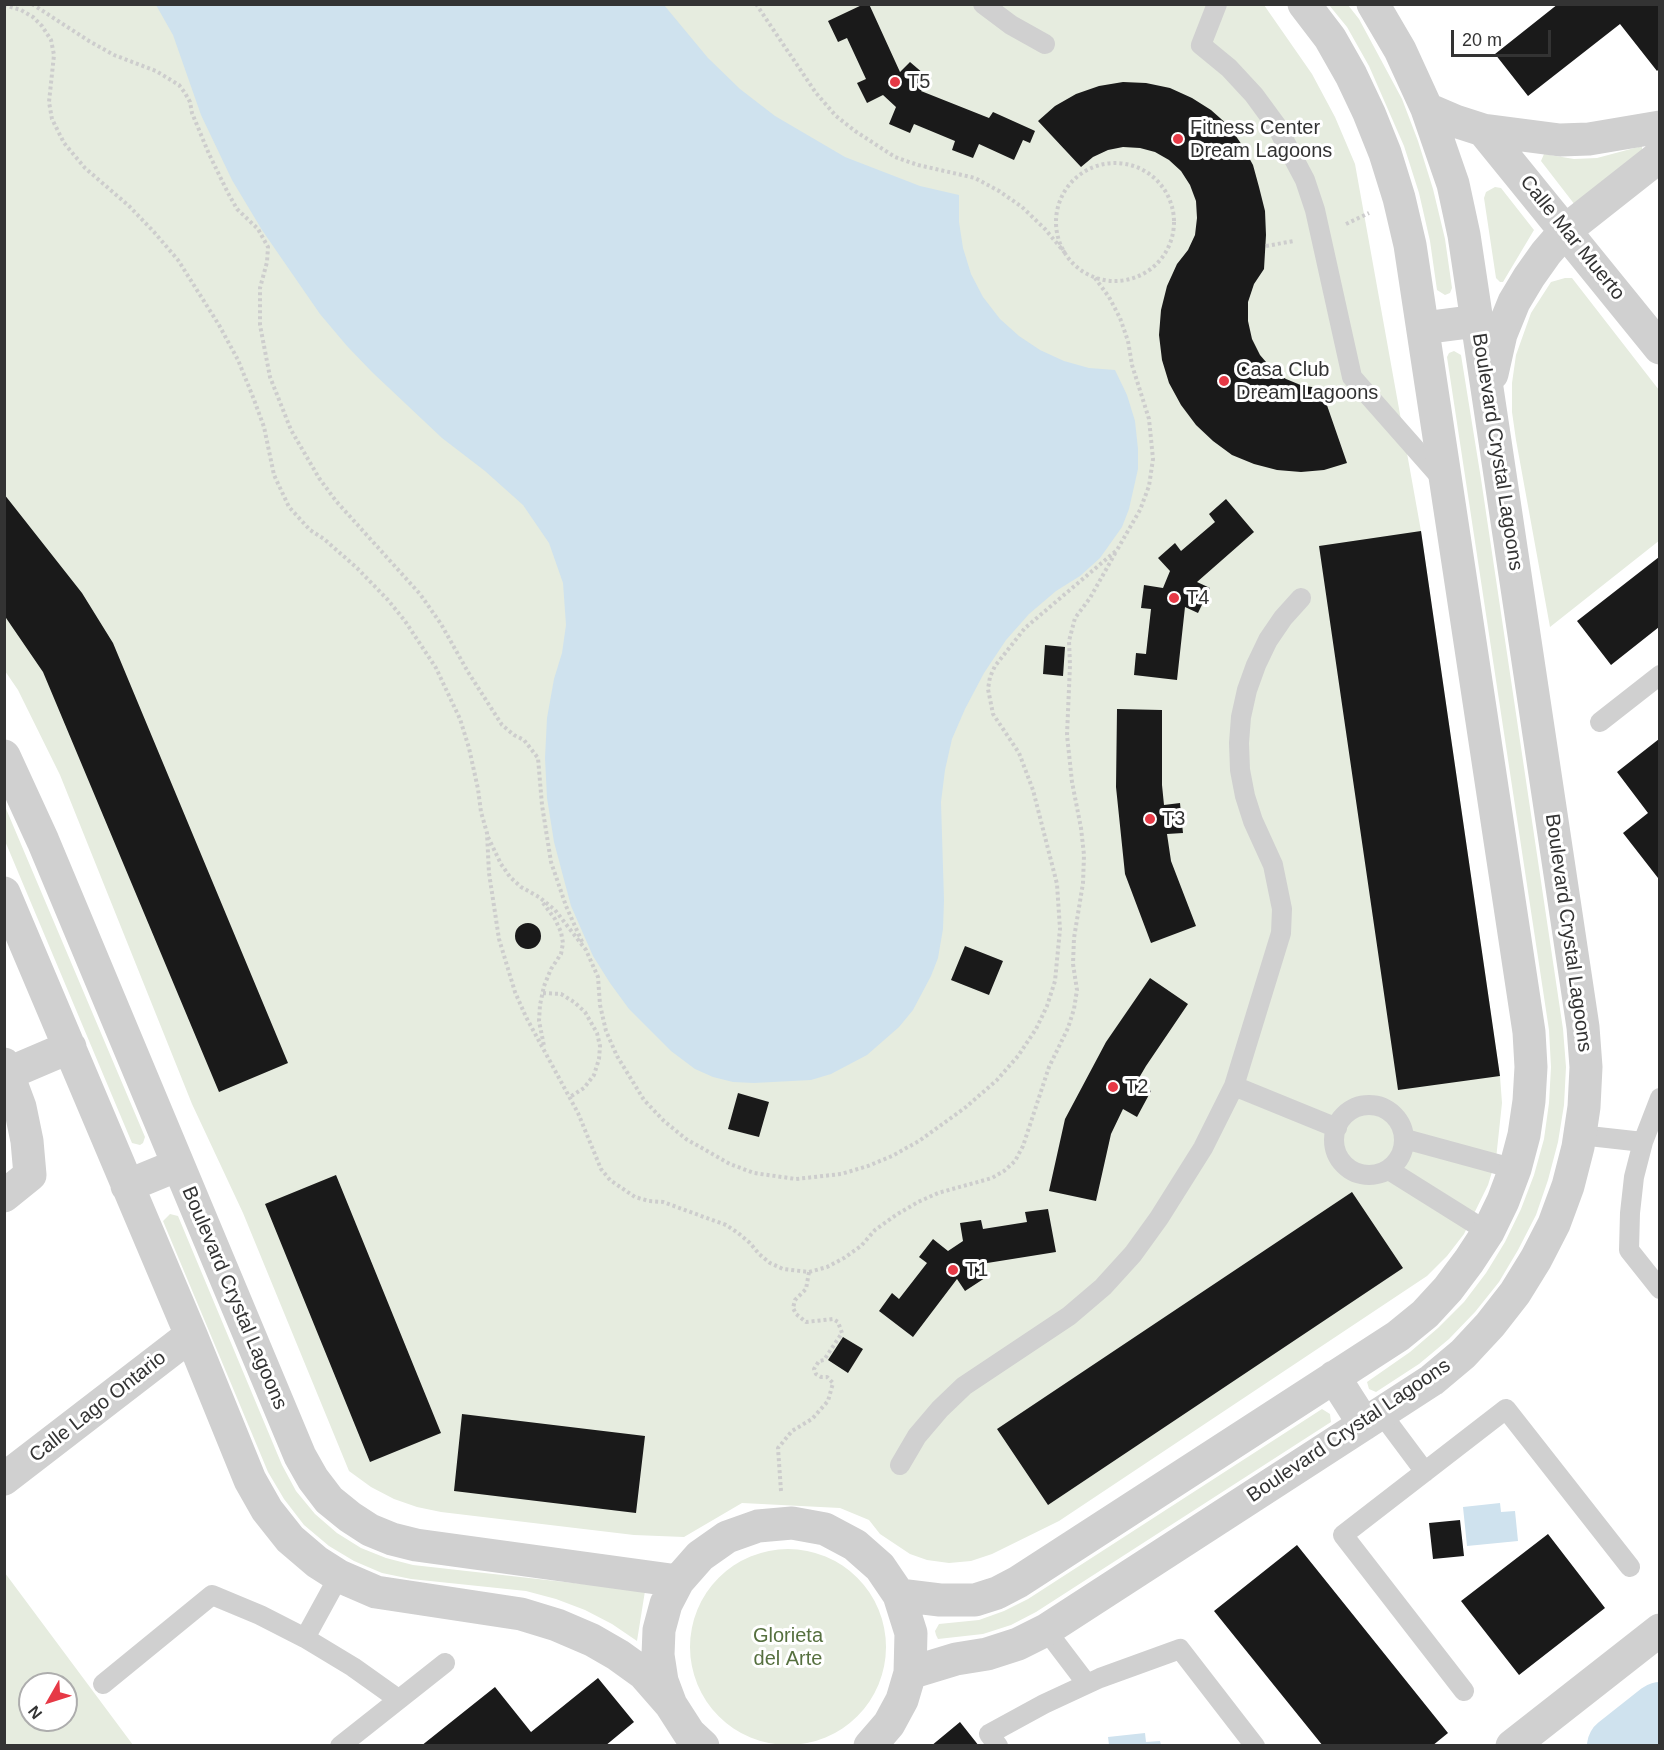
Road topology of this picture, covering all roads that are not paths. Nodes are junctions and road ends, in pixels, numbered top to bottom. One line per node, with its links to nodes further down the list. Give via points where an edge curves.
1 (983, 4): 5 (lane)
2 (1217, 4): 15 (lane, via 1201,45 1254,95 1276,125 1305,180 1352,377)
3 (1304, 4): 12 (street, via 1351,75 1385,153 1410,245)
4 (1373, 4): 6 (street, Boulevard Crystal Lagoons)
5 (1044, 44)
6 (1427, 109): 8 (street); 11 (street, Boulevard Crystal Lagoons, via 1453,184)
7 (1659, 127): 8 (street, via 1560,140)
8 (1483, 130): 10 (street, Calle Mar Muerto)
9 (1659, 156): 10 (street)
10 (1566, 230): 13 (street, Calle Mar Muerto); 14 (street, via 1514,302 1501,334)
11 (1477, 321): 12 (street); 14 (street, Boulevard Crystal Lagoons)
12 (1423, 328): 15 (street)
13 (1659, 348)
14 (1489, 402): 26 (street, Boulevard Crystal Lagoons, via 1583,1027 1586,1067)
15 (1447, 484): 30 (street, via 1529,1032 1529,1101)
16 (1301, 598): 23 (lane, via 1268,640 1247,690 1241,717 1240,770 1245,796 1273,865 1282,909 1281,933)
17 (1659, 675): 18 (lane)
18 (1600, 722)
19 (4, 756): 29 (street, Boulevard Crystal Lagoons)
20 (4, 893): 21 (street)
21 (70, 1047): 22 (street); 32 (street)
22 (7, 1069): 33 (street, via 22,1118 30,1175)
23 (1234, 1086): 25 (lane); 39 (lane, via 1203,1148 1133,1254 1069,1316 964,1386 917,1436)
24 (1659, 1098): 28 (lane)
25 (1337, 1128): 27 (lane, via 1353,1108 1377,1105 1397,1117); 31 (lane, via 1335,1147 1346,1167 1367,1175)
26 (1580, 1135): 28 (lane); 38 (street, Boulevard Crystal Lagoons, via 1554,1224 1515,1293 1462,1354 1432,1380)
27 (1405, 1140): 30 (lane); 31 (lane, via 1398,1162)
28 (1643, 1142): 35 (lane, via 1634,1177 1629,1250)
29 (178, 1165): 32 (street); 44 (street, Boulevard Crystal Lagoons, via 300,1456 329,1500 370,1530 416,1545)
30 (1515, 1169): 34 (street)
31 (1389, 1170): 34 (lane)
32 (127, 1186): 36 (street)
33 (4, 1196)
34 (1488, 1232): 37 (street, via 1455,1280 1425,1314)
35 (1659, 1289)
36 (191, 1335): 41 (street, Calle Lago Ontario); 43 (street, via 250,1480 267,1510 290,1539)
37 (1334, 1377): 38 (street); 45 (street, via 997,1593 975,1600)
38 (1373, 1418): 40 (lane); 46 (street, Boulevard Crystal Lagoons)
39 (900, 1465)
40 (1425, 1472): 42 (lane, via 1506,1409); 53 (lane, via 1343,1535)
41 (4, 1479)
42 (1630, 1567)
43 (339, 1576): 48 (lane); 55 (street, via 376,1592 521,1614 557,1625 618,1655 643,1673)
44 (678, 1581): 45 (street, via 700,1556 727,1537 758,1526 792,1523 825,1529 855,1545 880,1567); 55 (street, via 659,1630 659,1664)
45 (899, 1595): 50 (street, via 911,1634)
46 (1046, 1630): 50 (street, Boulevard Crystal Lagoons, via 987,1654); 52 (lane)
47 (1659, 1630): 61 (street)
48 (305, 1638): 51 (lane, via 212,1595); 54 (lane)
49 (445, 1663): 54 (lane)
50 (910, 1673): 58 (street, via 898,1708)
51 (103, 1684)
52 (1087, 1684): 59 (lane, via 989,1734); 60 (lane, via 1180,1649)
53 (1464, 1691)
54 (398, 1699): 56 (lane)
55 (671, 1705): 57 (street, via 689,1733)
56 (340, 1746)
57 (703, 1746)
58 (870, 1746)
59 (998, 1746)
60 (1255, 1746)
61 (1512, 1746)

